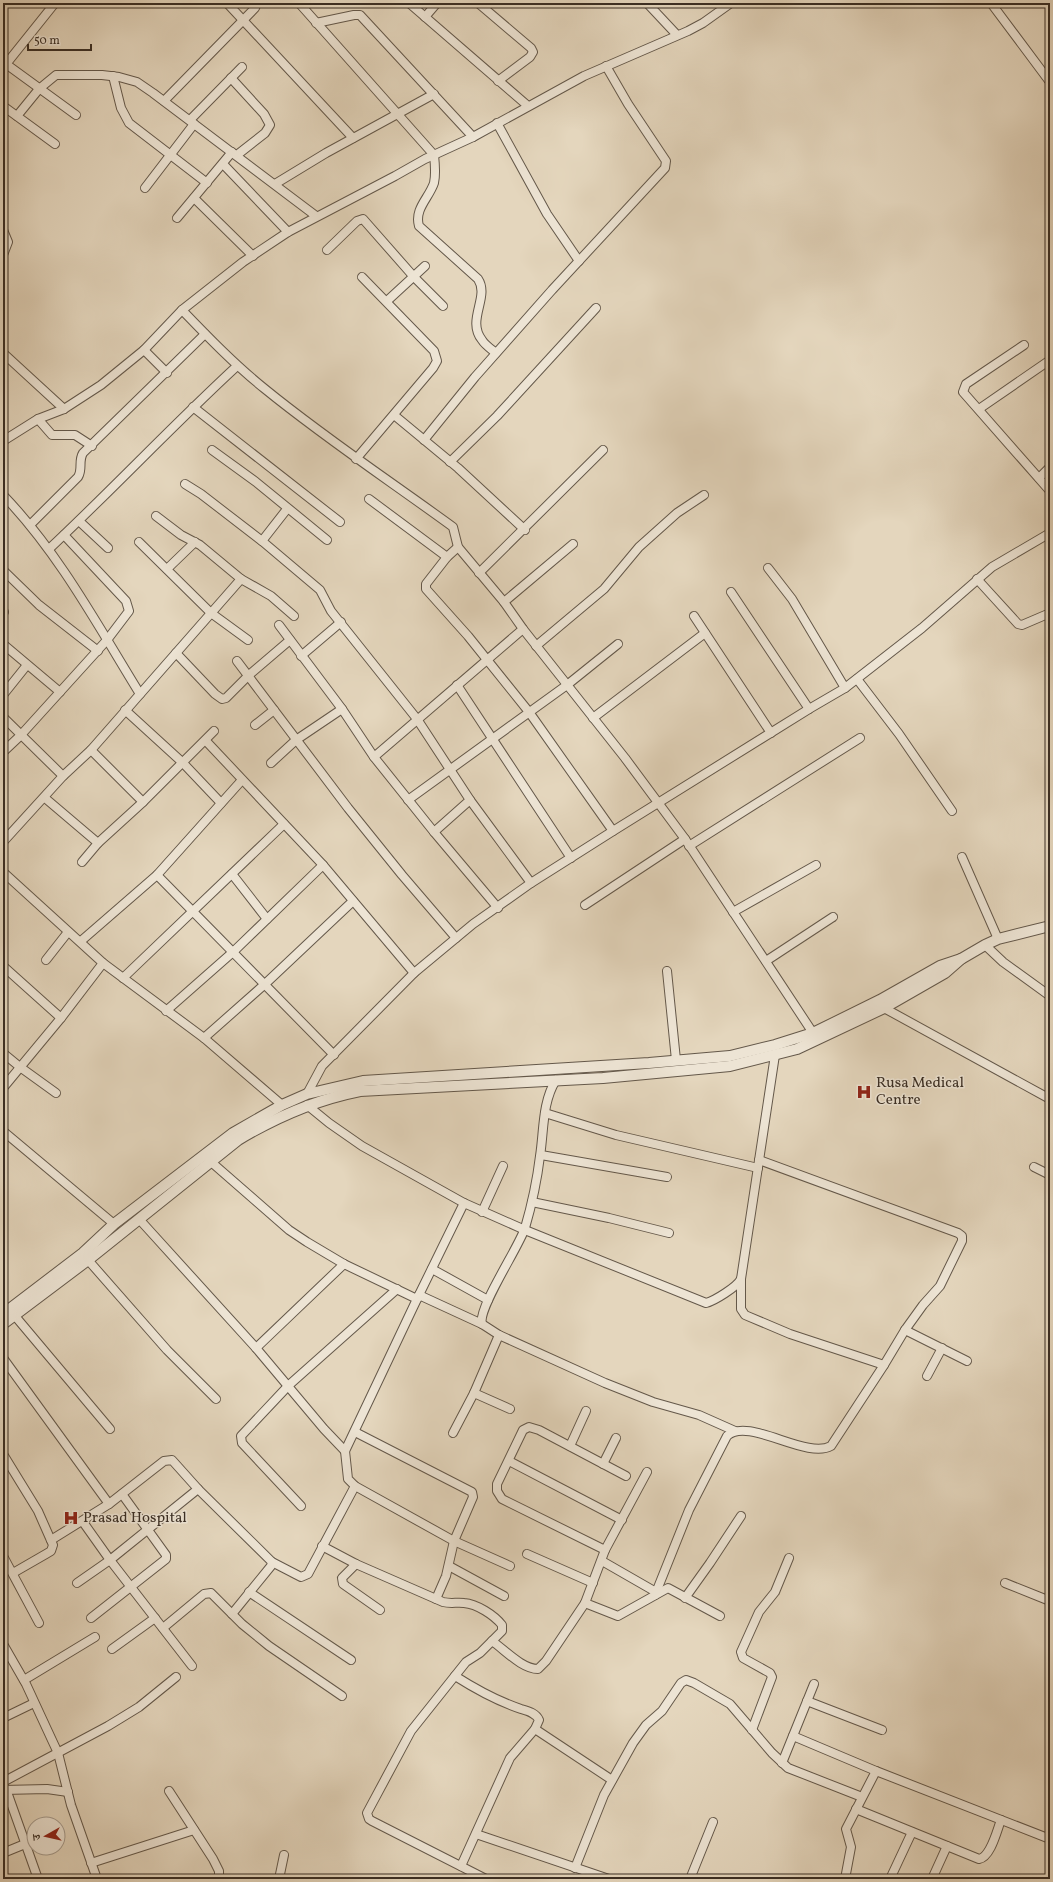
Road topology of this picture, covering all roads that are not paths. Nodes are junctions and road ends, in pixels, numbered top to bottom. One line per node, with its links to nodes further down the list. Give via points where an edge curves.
1 (55, 3): 15 (street)
2 (227, 3): 12 (street)
3 (257, 3): 12 (street)
4 (299, 3): 13 (street)
5 (409, 3): 11 (street)
6 (437, 3): 11 (street)
7 (478, 3): 20 (street, via 533,52)
8 (647, 3): 14 (street)
9 (731, 3): 14 (street, via 703,23)
10 (991, 3): 21 (street)
11 (426, 17): 20 (street)
12 (244, 20): 24 (street); 33 (street)
13 (316, 24): 23 (street, via 360,15); 27 (street)
14 (677, 36): 16 (street)
15 (4, 66): 22 (street)
16 (606, 66): 26 (street); 50 (street, via 666,161 666,165)
17 (242, 67): 19 (street)
18 (113, 76): 22 (street, via 56,75); 24 (street, via 137,82); 36 (street, via 121,108 129,123)
19 (231, 78): 30 (street); 35 (street, via 264,114 270,126)
20 (498, 81): 26 (street)
21 (1050, 82)
22 (39, 89): 28 (street); 29 (street)
23 (434, 94): 27 (street); 32 (street)
24 (164, 101): 30 (street)
25 (3, 106): 29 (street)
26 (528, 106): 31 (street)
27 (398, 114): 33 (street); 37 (street)
28 (76, 115)
29 (17, 116): 34 (street)
30 (192, 122): 35 (street); 36 (street)
31 (497, 123): 32 (street); 50 (street, via 547,214)
32 (472, 137): 37 (street)
33 (353, 138): 40 (street)
34 (55, 144)
35 (235, 154): 38 (street); 40 (street)
36 (170, 155): 39 (street); 41 (street)
37 (434, 155): 43 (street); 62 (street, via 433,184 418,211 417,221 419,226 478,279 481,287 476,317 477,330 482,342)
38 (223, 164): 39 (street); 46 (street)
39 (207, 183): 42 (street)
40 (275, 184): 43 (street)
41 (145, 188)
42 (194, 198): 44 (street); 49 (street)
43 (316, 216): 46 (street)
44 (177, 218)
45 (3, 230): 48 (street, via 8,242)
46 (288, 232): 49 (street)
47 (327, 250): 53 (street, via 357,221 363,219)
48 (3, 254)
49 (253, 256): 57 (street)
50 (580, 261): 62 (street)
51 (425, 266): 53 (street)
52 (362, 277): 54 (street)
53 (414, 277): 54 (street); 55 (street)
54 (387, 301): 69 (street, via 434,351 437,358 433,368)
55 (443, 306)
56 (596, 308): 77 (street, via 497,416)
57 (182, 310): 58 (street); 60 (street)
58 (205, 334): 64 (street); 65 (street)
59 (1024, 345): 68 (street, via 964,386 963,392)
60 (144, 350): 65 (street); 67 (street, via 101,385)
61 (3, 353): 67 (street)
62 (496, 353): 71 (street)
63 (1050, 360): 68 (street)
64 (237, 366): 66 (street); 76 (street)
65 (167, 373): 73 (street)
66 (193, 407): 87 (street); 88 (street)
67 (64, 409): 70 (street)
68 (978, 409): 79 (street)
69 (394, 415): 71 (street); 76 (street)
70 (38, 419): 72 (street); 73 (street, via 52,435 75,435)
71 (424, 440): 77 (street)
72 (3, 441)
73 (92, 446): 89 (street, via 81,456 81,471 78,477)
74 (212, 450): 85 (street, via 256,482)
75 (603, 450): 90 (street)
76 (356, 459): 98 (street, via 453,527)
77 (450, 462): 90 (street)
78 (1050, 467): 79 (street)
79 (1039, 478): 81 (street)
80 (185, 484): 94 (street)
81 (1050, 491)
82 (704, 495): 123 (street, via 681,510 639,547 604,589)
83 (3, 496): 89 (street)
84 (369, 499): 101 (street)
85 (287, 509): 93 (street); 94 (street)
86 (156, 516): 96 (street)
87 (78, 521): 92 (street); 99 (street)
88 (340, 522)
89 (30, 525): 100 (street)
90 (525, 530): 105 (street)
91 (1050, 533): 107 (street, via 992,567)
92 (64, 535): 100 (street); 118 (street, via 128,604 127,615)
93 (327, 540)
94 (262, 541): 114 (street, via 320,590 331,611)
95 (139, 542): 103 (street)
96 (194, 542): 103 (street); 106 (street)
97 (573, 544): 109 (street)
98 (458, 547): 101 (street); 105 (street)
99 (108, 548)
100 (49, 549): 118 (street)
101 (447, 557): 127 (street, via 425,586)
102 (768, 568): 134 (street, via 792,599)
103 (167, 569): 110 (street)
104 (4, 572): 124 (street, via 40,606)
105 (479, 573): 109 (street)
106 (242, 579): 110 (street); 112 (street, via 271,596)
107 (977, 579): 111 (street, via 1018,624 1022,625); 131 (street, via 922,628)
108 (731, 592): 139 (street)
109 (504, 602): 116 (street)
110 (210, 613): 119 (street); 125 (street)
111 (1050, 613)
112 (294, 616)
113 (694, 616): 117 (street)
114 (341, 622): 126 (street); 145 (street)
115 (279, 625): 120 (street)
116 (523, 628): 123 (street); 127 (street)
117 (705, 633): 144 (street); 148 (street)
118 (107, 640): 124 (street); 136 (street)
119 (248, 640)
120 (290, 640): 126 (street); 130 (street)
121 (3, 644): 129 (street)
122 (618, 644): 133 (street)
123 (536, 646): 133 (street)
124 (98, 651): 135 (street)
125 (176, 653): 130 (street, via 222,699 228,697); 136 (street)
126 (301, 656): 138 (street)
127 (486, 660): 132 (street); 142 (street)
128 (237, 661): 130 (street)
129 (28, 665): 135 (street); 137 (street)
130 (249, 675): 141 (street)
131 (857, 679): 134 (street); 168 (street)
132 (457, 685): 145 (street); 151 (street)
133 (567, 685): 142 (street); 144 (street)
134 (845, 688): 139 (street)
135 (60, 692): 149 (street)
136 (140, 694): 140 (street)
137 (3, 695)
138 (342, 709): 152 (street); 156 (street)
139 (810, 709): 148 (street)
140 (126, 710): 154 (street); 157 (street)
141 (274, 710): 146 (street); 152 (street)
142 (529, 712): 151 (street); 170 (street)
143 (3, 718): 149 (street)
144 (593, 718): 167 (street)
145 (417, 719): 156 (street); 159 (street)
146 (255, 725)
147 (214, 731): 153 (street)
148 (771, 733): 167 (street)
149 (20, 736): 155 (street); 160 (street)
150 (860, 738): 173 (street)
151 (493, 739): 159 (street); 176 (street)
152 (296, 740): 158 (street); 193 (street, via 402,875)
153 (206, 741): 157 (street); 161 (street)
154 (91, 750): 160 (street); 165 (street)
155 (3, 752)
156 (374, 757): 163 (street)
157 (183, 763): 165 (street); 166 (street)
158 (271, 763)
159 (450, 769): 163 (street); 164 (street)
160 (63, 776): 162 (street)
161 (242, 780): 166 (street); 169 (street)
162 (45, 798): 172 (street); 174 (street)
163 (408, 800): 171 (street)
164 (470, 800): 171 (street); 183 (street)
165 (143, 802): 174 (street)
166 (220, 804): 180 (street)
167 (659, 804): 170 (street); 173 (street)
168 (952, 810)
169 (284, 824): 178 (street); 181 (street)
170 (614, 830): 176 (street)
171 (434, 832): 186 (street)
172 (3, 842)
173 (687, 842): 185 (street); 188 (street)
174 (98, 843): 177 (street)
175 (962, 857): 194 (street)
176 (571, 858): 183 (street)
177 (82, 862)
178 (324, 865): 184 (street); 190 (street)
179 (816, 865): 188 (street)
180 (157, 874): 187 (street); 195 (street)
181 (232, 874): 187 (street); 190 (street)
182 (5, 877): 192 (street)
183 (531, 883): 186 (street)
184 (354, 901): 204 (street); 206 (street)
185 (585, 905)
186 (498, 908): 193 (street)
187 (192, 912): 197 (street); 205 (street)
188 (733, 912): 200 (street)
189 (833, 917): 200 (street)
190 (267, 919): 197 (street)
191 (1050, 926): 194 (street)
192 (68, 932): 195 (street); 199 (street)
193 (456, 938): 204 (street)
194 (998, 939): 196 (street)
195 (81, 941): 201 (street)
196 (985, 945): 198 (street); 207 (street, via 1007,966)
197 (233, 952): 206 (street); 209 (street)
198 (961, 959): 208 (street, via 944,973); 211 (street, via 940,966 880,1000)
199 (46, 960)
200 (766, 961): 211 (street)
201 (103, 963): 205 (street); 210 (street)
202 (3, 966): 210 (street)
203 (667, 971): 216 (street)
204 (414, 973): 214 (street)
205 (122, 978): 209 (street)
206 (265, 984): 212 (street); 214 (street)
207 (1050, 996)
208 (884, 1008): 215 (street, via 797,1049); 222 (street)
209 (166, 1011): 212 (street)
210 (61, 1018): 217 (street)
211 (813, 1033): 216 (street, via 730,1056)
212 (204, 1038): 223 (street)
213 (3, 1053): 217 (street)
214 (334, 1055): 221 (street, via 322,1066)
215 (775, 1055): 218 (street, via 730,1066); 230 (street)
216 (676, 1060): 221 (street, via 363,1081)
217 (20, 1067): 219 (street); 220 (street)
218 (556, 1080): 224 (street, via 360,1091); 225 (street, via 548,1093)
219 (3, 1088)
220 (56, 1093)
221 (307, 1094): 223 (street)
222 (1050, 1099)
223 (282, 1105): 226 (street)
224 (307, 1105): 226 (street); 236 (street, via 362,1146)
225 (545, 1114): 228 (street); 230 (street, via 616,1135)
226 (258, 1123): 229 (street); 239 (street, via 233,1133)
227 (3, 1131): 239 (street)
228 (541, 1155): 234 (street); 235 (street)
229 (210, 1162): 238 (street); 243 (street, via 289,1230)
230 (758, 1164): 245 (street); 253 (street, via 962,1236 944,1280)
231 (503, 1166): 237 (street)
232 (1034, 1167): 233 (street)
233 (1050, 1175)
234 (667, 1177)
235 (532, 1202): 240 (street); 241 (street)
236 (464, 1203): 237 (street); 244 (street)
237 (482, 1212): 240 (street)
238 (139, 1219): 242 (street); 255 (street)
239 (114, 1224): 249 (street, via 83,1253)
240 (524, 1230): 245 (street, via 704,1303 714,1300 738,1284); 248 (street)
241 (669, 1233)
242 (88, 1260): 250 (street); 263 (street, via 167,1350)
243 (344, 1264): 246 (street); 255 (street)
244 (432, 1268): 247 (street); 248 (street)
245 (741, 1279): 259 (street, via 741,1309 744,1315 790,1334)
246 (397, 1289): 247 (street); 261 (street)
247 (418, 1297): 252 (street); 268 (street)
248 (488, 1300): 252 (street, via 482,1315)
249 (3, 1314)
250 (15, 1316): 251 (street); 266 (street)
251 (3, 1324)
252 (482, 1324): 254 (street)
253 (905, 1330): 256 (street); 259 (street)
254 (499, 1335): 262 (street); 267 (street, via 653,1402 699,1415)
255 (256, 1348): 261 (street)
256 (942, 1348): 258 (street); 260 (street)
257 (3, 1358): 281 (street)
258 (967, 1361)
259 (884, 1365): 267 (street, via 836,1441 827,1448 810,1448 755,1433)
260 (927, 1376)
261 (289, 1385): 272 (street); 282 (street, via 242,1434 240,1440)
262 (474, 1393): 264 (street); 269 (street)
263 (216, 1399)
264 (510, 1409)
265 (586, 1411): 271 (street)
266 (110, 1429)
267 (735, 1431): 306 (street, via 727,1436 701,1486)
268 (354, 1432): 272 (street); 288 (street, via 472,1491 473,1497)
269 (453, 1433)
270 (616, 1438): 275 (street)
271 (570, 1446): 274 (street, via 539,1430 526,1428); 275 (street)
272 (345, 1451): 278 (street, via 346,1474)
273 (3, 1454): 287 (street, via 38,1511)
274 (509, 1461): 284 (street); 290 (street, via 497,1487 500,1497)
275 (603, 1464): 277 (street)
276 (647, 1472): 284 (street)
277 (626, 1476)
278 (354, 1486): 288 (street); 289 (street)
279 (198, 1489): 280 (street, via 174,1462 169,1460 164,1461); 286 (street); 296 (street)
280 (122, 1494): 281 (street); 286 (street)
281 (109, 1504): 285 (street)
282 (301, 1506)
283 (741, 1516): 308 (street)
284 (622, 1520): 290 (street)
285 (83, 1522): 287 (street); 294 (street)
286 (148, 1530): 294 (street); 304 (street, via 166,1555 166,1559)
287 (51, 1540): 300 (street, via 51,1551)
288 (454, 1541): 298 (street); 299 (street)
289 (322, 1546): 296 (street, via 304,1577); 297 (street)
290 (605, 1550): 295 (street)
291 (528, 1554): 302 (street)
292 (3, 1556): 300 (street)
293 (789, 1558): 335 (street, via 778,1587 760,1612 742,1652 742,1658 770,1673 772,1677)
294 (110, 1560): 301 (street); 304 (street)
295 (602, 1561): 302 (street); 306 (street)
296 (272, 1562): 305 (street)
297 (356, 1564): 309 (street); 312 (street, via 342,1578 343,1584)
298 (449, 1566): 307 (street); 309 (street)
299 (510, 1566)
300 (13, 1573): 317 (street)
301 (77, 1583)
302 (593, 1583): 311 (street)
303 (1005, 1583): 310 (street)
304 (132, 1587): 315 (street); 316 (street)
305 (249, 1592): 313 (street); 324 (street)
306 (655, 1593): 308 (street, via 668,1588); 311 (street, via 618,1616)
307 (504, 1596)
308 (685, 1598): 314 (street)
309 (436, 1599): 320 (street, via 448,1604 470,1604 500,1622 502,1630)
310 (1050, 1601)
311 (585, 1603): 320 (street, via 546,1662 538,1669 529,1668)
312 (380, 1610)
313 (232, 1614): 318 (street, via 212,1593 207,1592); 330 (street, via 269,1646)
314 (720, 1616)
315 (92, 1618)
316 (156, 1618): 318 (street); 322 (street)
317 (39, 1623)
318 (163, 1628): 325 (street)
319 (95, 1637): 328 (street)
320 (492, 1641): 326 (street, via 466,1662)
321 (3, 1644): 323 (street)
322 (112, 1650)
323 (6, 1654): 328 (street)
324 (351, 1660)
325 (192, 1666)
326 (455, 1676): 334 (street, via 499,1701 535,1714 539,1720); 358 (street, via 410,1731 367,1813 372,1821)
327 (176, 1677): 338 (street, via 139,1707)
328 (24, 1680): 332 (street)
329 (814, 1684): 331 (street)
330 (342, 1696)
331 (807, 1701): 336 (street); 337 (street)
332 (34, 1703): 333 (street); 338 (street)
333 (3, 1718)
334 (534, 1728): 341 (street); 351 (street, via 510,1758)
335 (752, 1730): 339 (street); 341 (street, via 730,1704 686,1680 681,1683 662,1711 637,1736)
336 (882, 1730)
337 (793, 1736): 339 (street); 340 (street)
338 (58, 1753): 342 (street); 344 (street)
339 (782, 1763): 345 (street, via 793,1771)
340 (876, 1771): 345 (street); 347 (street)
341 (612, 1780): 359 (street)
342 (4, 1787): 344 (street); 353 (street)
343 (168, 1790): 349 (street)
344 (68, 1792): 357 (street)
345 (862, 1797): 346 (street)
346 (856, 1809): 350 (street); 367 (street, via 846,1829 851,1847)
347 (1001, 1820): 352 (street); 354 (street, via 988,1853 982,1858 975,1858)
348 (713, 1822): 366 (street)
349 (194, 1830): 357 (street); 362 (street, via 213,1859 219,1871)
350 (912, 1832): 354 (street); 368 (street)
351 (476, 1834): 358 (street); 359 (street)
352 (1050, 1838)
353 (25, 1844): 355 (street); 360 (street)
354 (947, 1846): 369 (street)
355 (3, 1853)
356 (284, 1855): 363 (street)
357 (91, 1864): 361 (street)
358 (461, 1866): 364 (street)
359 (575, 1868): 365 (street)
360 (38, 1879)
361 (98, 1879)
362 (219, 1879)
363 (279, 1879)
364 (486, 1879)
365 (609, 1879)
366 (690, 1879)
367 (844, 1879)
368 (890, 1879)
369 (932, 1879)

